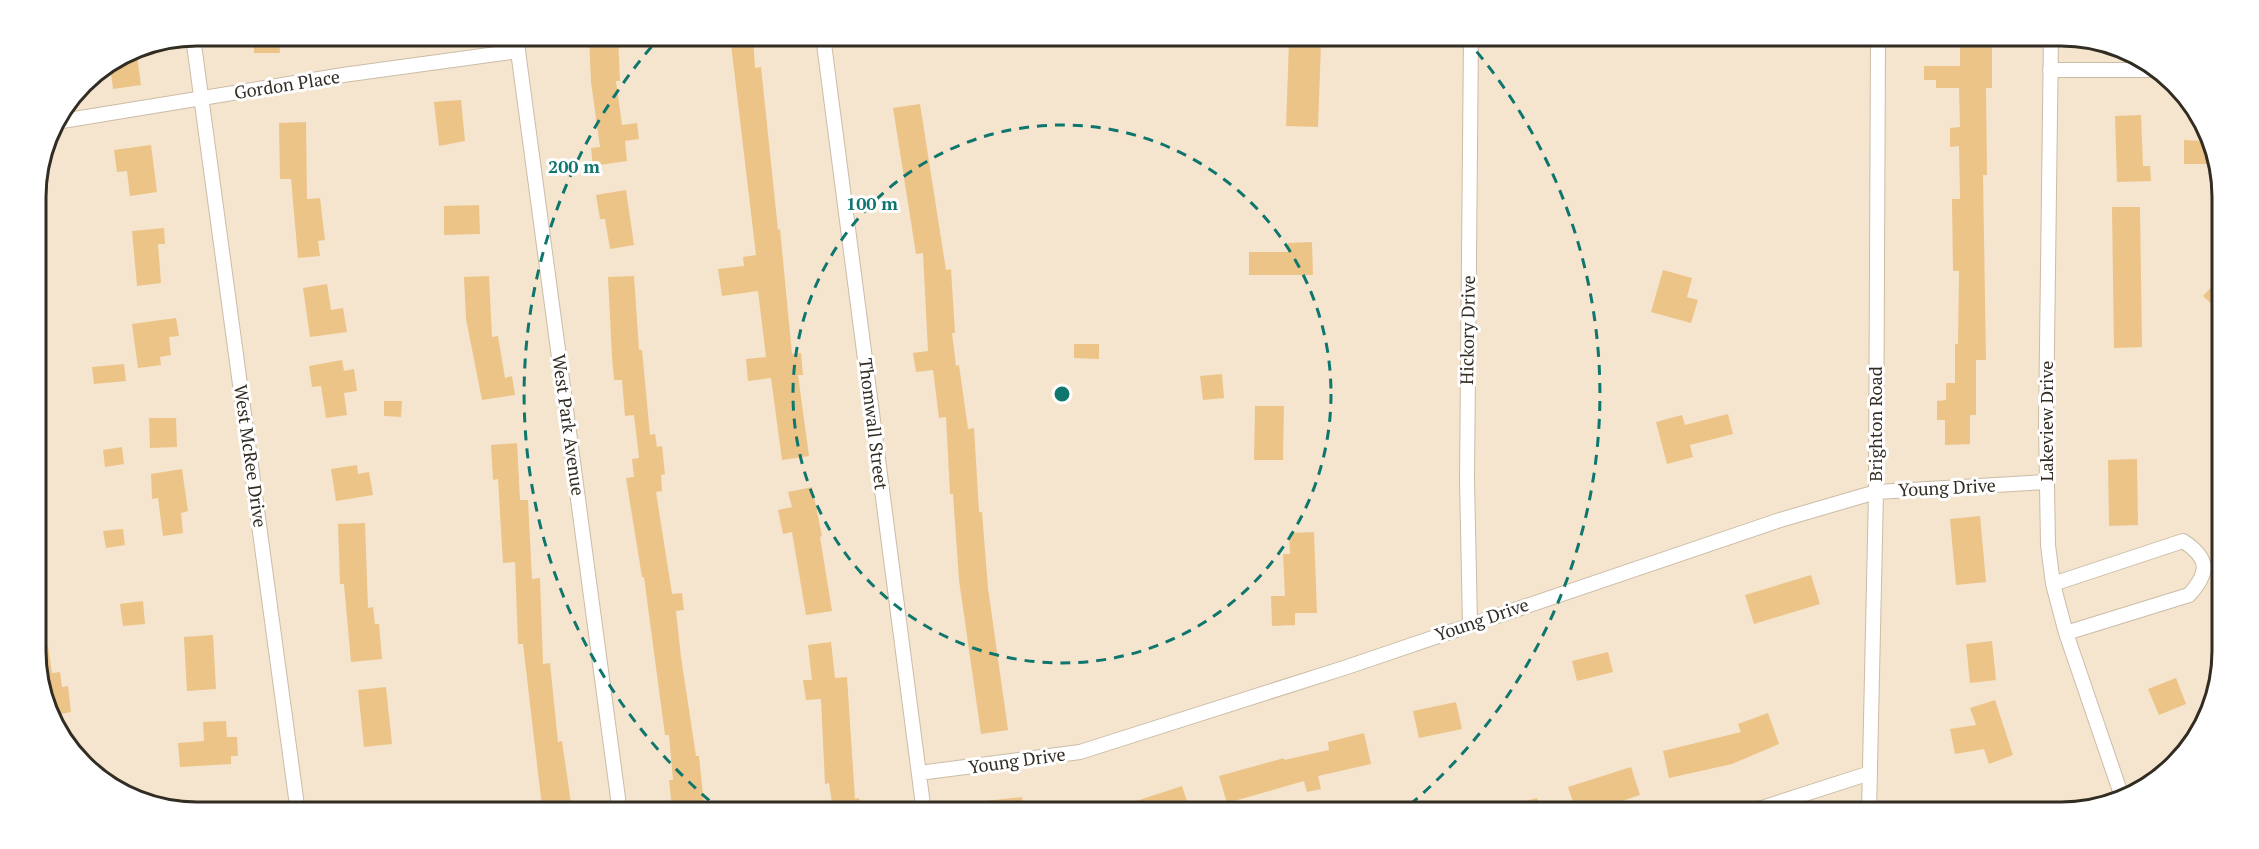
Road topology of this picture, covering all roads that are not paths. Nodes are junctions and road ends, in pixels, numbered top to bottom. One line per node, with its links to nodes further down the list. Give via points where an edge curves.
1 (1471, 46): 15 (street, Hickory Drive, via 1467,480)
2 (1878, 46): 13 (street, Brighton Road)
3 (2051, 46): 8 (street, Lakeview Drive)
4 (194, 47): 10 (street, West McRee Drive)
5 (517, 47): 7 (street, West Park Avenue)
6 (824, 47): 17 (street, Thomwall Street)
7 (518, 51): 10 (street, Gordon Place); 21 (street, West Park Avenue)
8 (2050, 70): 9 (street); 12 (street, Lakeview Drive)
9 (2142, 70)
10 (201, 99): 11 (street, Gordon Place); 20 (street, West McRee Drive)
11 (68, 120)
12 (2046, 482): 13 (street, Young Drive); 14 (street, Lakeview Drive)
13 (1876, 492): 15 (street, Young Drive, via 1780,520); 18 (street, Brighton Road)
14 (2053, 584): 16 (street, Lakeview Drive); 16 (street, via 2183,541 2199,552 2205,568 2202,581 2189,595)
15 (1470, 624): 17 (street, Young Drive, via 1080,752)
16 (2066, 633): 19 (street, Lakeview Drive)
17 (919, 773): 22 (street, Thomwall Street)
18 (1870, 773): 23 (street); 24 (street, Brighton Road)
19 (2120, 790)
20 (297, 802)
21 (619, 802)
22 (923, 802)
23 (1780, 802)
24 (1869, 802)

